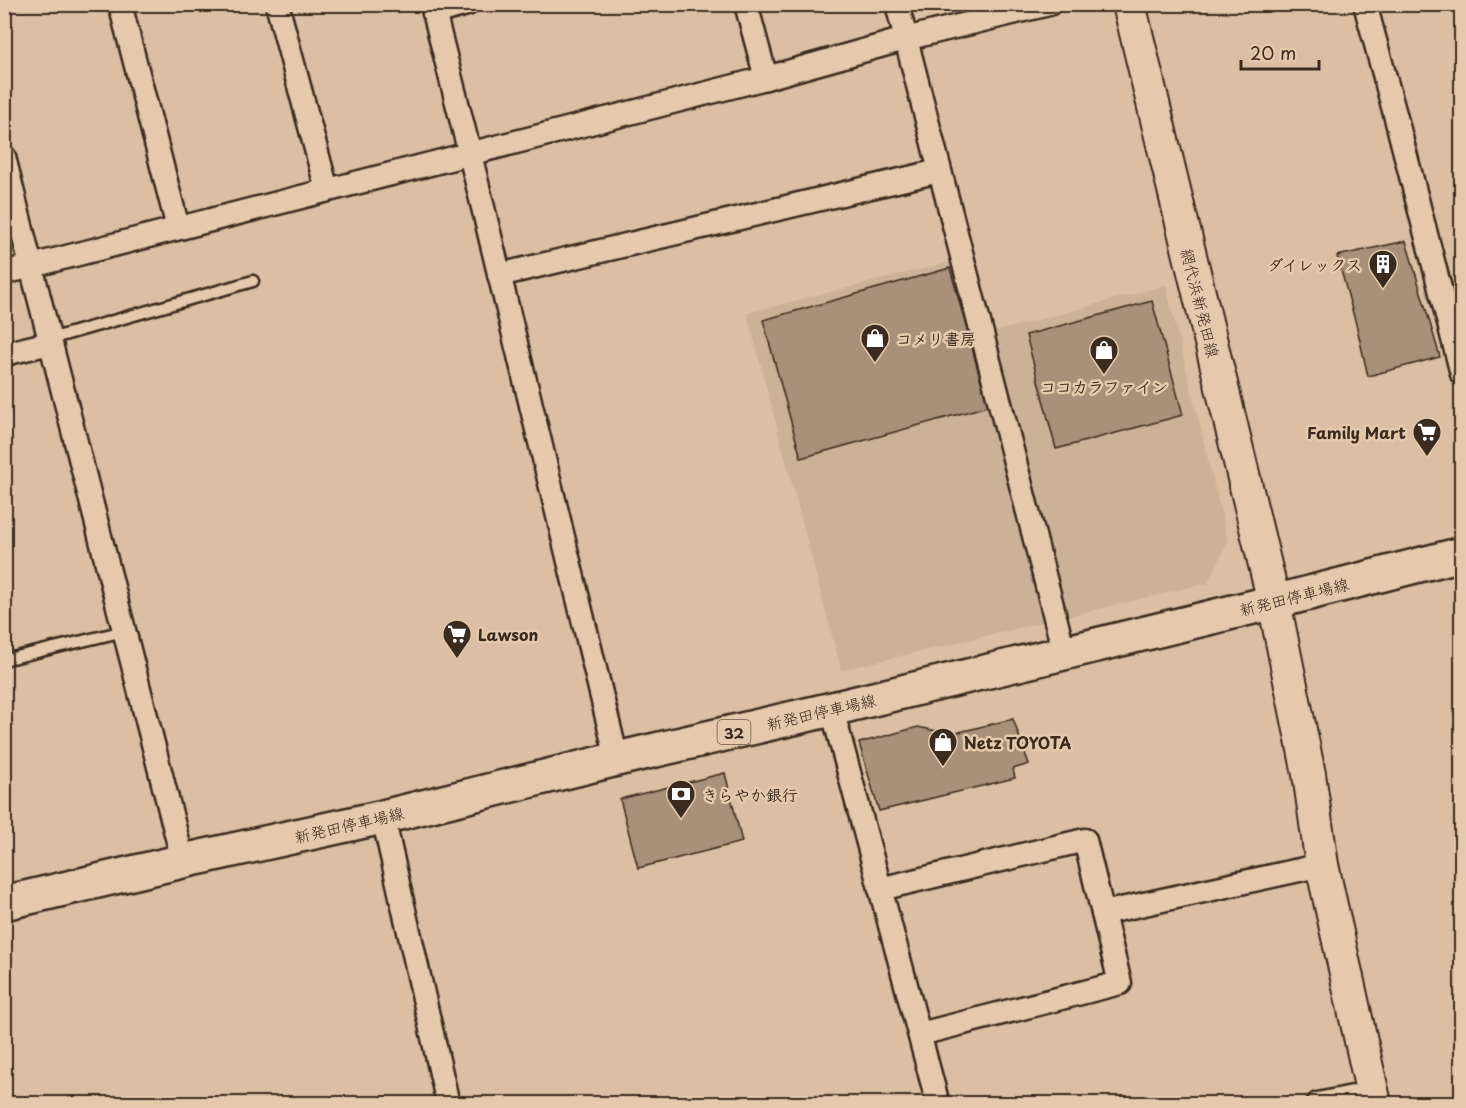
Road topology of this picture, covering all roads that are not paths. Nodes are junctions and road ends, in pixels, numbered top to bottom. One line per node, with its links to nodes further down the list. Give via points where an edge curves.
1 (120, 4): 16 (street)
2 (277, 4): 15 (street)
3 (467, 4): 9 (street)
4 (746, 4): 11 (street)
5 (897, 4): 10 (street)
6 (1049, 4): 10 (street)
7 (1129, 4): 25 (main road, 網代浜新発田線)
8 (1365, 4): 23 (street)
9 (433, 9): 12 (street)
10 (905, 39): 11 (street); 14 (street)
11 (766, 78): 12 (street)
12 (470, 154): 15 (street); 19 (street)
13 (4, 157): 17 (street)
14 (939, 171): 19 (street); 27 (street)
15 (327, 190): 16 (street)
16 (178, 228): 17 (street)
17 (31, 266): 18 (street); 21 (street)
18 (4, 273)
19 (499, 275): 30 (street)
20 (254, 281): 21 (lane)
21 (50, 341): 22 (street); 26 (street)
22 (4, 354)
23 (1461, 374)
24 (1461, 554): 25 (main road, 新発田停車場線 / 32)
25 (1274, 602): 27 (main road, 新発田停車場線 / 32); 33 (main road, 網代浜新発田線, via 1309,774)
26 (124, 631): 28 (lane); 32 (street)
27 (1064, 652): 29 (main road, 新発田停車場線 / 32)
28 (4, 660)
29 (832, 709): 30 (main road, 新発田停車場線 / 32); 34 (street)
30 (617, 759): 31 (main road, 新発田停車場線 / 32)
31 (382, 816): 32 (main road, 新発田停車場線 / 32); 39 (street)
32 (183, 861): 35 (main road, 新発田停車場線 / 32)
33 (1322, 865): 36 (street); 38 (main road, 網代浜新発田線)
34 (880, 889): 36 (street, via 1085,840); 37 (street)
35 (4, 903)
36 (1103, 913): 37 (street, via 1120,983)
37 (920, 1034): 40 (street)
38 (1374, 1098): 41 (street)
39 (448, 1104)
40 (939, 1104)
41 (1318, 1104)

